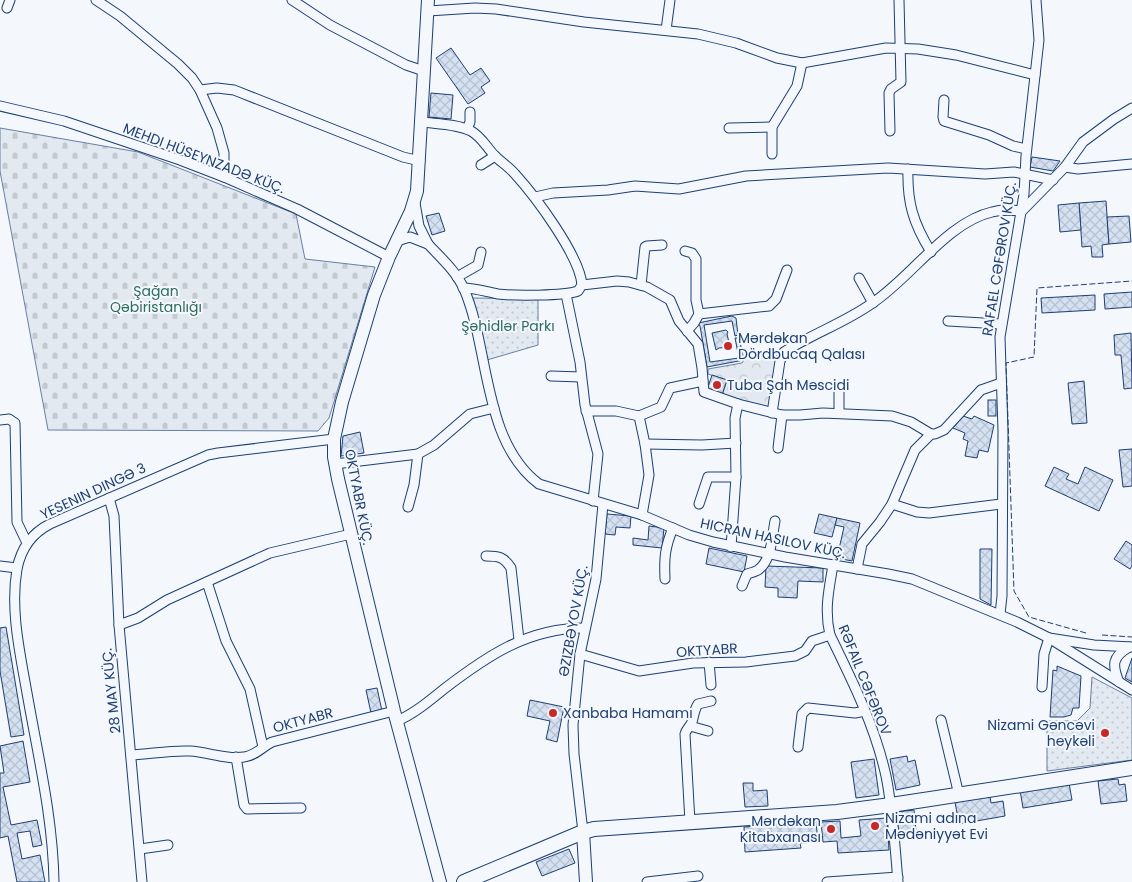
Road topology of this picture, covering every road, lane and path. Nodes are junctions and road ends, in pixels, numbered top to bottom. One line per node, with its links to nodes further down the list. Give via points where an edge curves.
1 (96, 0): 12 (street, via 178,64)
2 (292, 0): 10 (street, via 339,29 406,65)
3 (670, 0): 7 (street)
4 (899, 0): 8 (street)
5 (1036, 0): 11 (street, RAFAEL CƏFƏROV KÜÇ., via 1039,40)
6 (428, 6): 7 (street, via 496,9); 10 (street, OKTYABR KÜÇ.)
7 (666, 30): 9 (street, via 736,42 778,58)
8 (900, 47): 9 (street); 11 (street, via 956,55); 21 (street, via 901,82 889,93)
9 (802, 63): 18 (street, via 798,86)
10 (424, 71): 17 (street, OKTYABR KÜÇ.)
11 (1035, 76): 22 (street, RAFAEL CƏFƏROV KÜÇ.)
12 (200, 90): 25 (street, via 234,90); 31 (street, via 224,152)
13 (944, 100): 22 (street, via 944,120)
14 (0, 106): 31 (street, MEHDI HÜSEYNZADƏ KÜÇ., via 64,121)
15 (1132, 108): 28 (street, via 1083,142)
16 (470, 112): 20 (street)
17 (422, 122): 20 (street); 25 (street, OKTYABR KÜÇ.)
18 (772, 127): 19 (street); 23 (street)
19 (729, 128)
20 (467, 129): 24 (street, via 477,135)
21 (890, 131)
22 (1026, 149): 30 (street, RAFAEL CƏFƏROV KÜÇ.)
23 (772, 154)
24 (494, 156): 27 (street); 33 (street, via 514,172)
25 (420, 161): 34 (street, OKTYABR KÜÇ.)
26 (1132, 164): 28 (street, via 1078,169)
27 (481, 165)
28 (1065, 167): 32 (street)
29 (908, 169): 30 (street); 33 (street, via 746,176 679,188 635,186); 43 (street, via 909,202)
30 (1026, 174): 32 (street); 35 (street, RAFAEL CƏFƏROV KÜÇ.)
31 (224, 177): 44 (street, MEHDI HÜSEYNZADƏ KÜÇ., via 297,209)
32 (1053, 180): 35 (street)
33 (535, 197): 48 (street, via 572,256)
34 (415, 200): 36 (street, OKTYABR KÜÇ.); 37 (street, HICRAN HASILOV KÜÇ.)
35 (1022, 211): 43 (street, via 1000,210 976,218); 55 (street, RAFAEL CƏFƏROV KÜÇ.)
36 (404, 226): 37 (street); 38 (street, OKTYABR KÜÇ.)
37 (419, 226): 39 (street, HICRAN HASILOV KÜÇ.)
38 (397, 240): 39 (street, via 410,237); 44 (street, OKTYABR KÜÇ.)
39 (428, 244): 46 (street, HICRAN HASILOV KÜÇ.)
40 (662, 245): 49 (street, via 645,247)
41 (686, 251): 53 (street, via 696,259)
42 (481, 252): 46 (street, via 478,265)
43 (931, 252): 52 (street)
44 (389, 257): 70 (street, OKTYABR KÜÇ., via 364,325)
45 (787, 270): 53 (street, via 776,299 769,306)
46 (457, 277): 50 (street, HICRAN HASILOV KÜÇ.)
47 (859, 278): 52 (street)
48 (582, 285): 49 (street, via 617,281); 51 (street, via 578,291)
49 (641, 285): 56 (street, via 670,300)
50 (463, 288): 51 (street, via 502,294); 63 (street, HICRAN HASILOV KÜÇ.)
51 (566, 294): 58 (street)
52 (873, 303): 66 (street, via 784,352 780,362)
53 (699, 314): 56 (street)
54 (948, 321): 55 (street)
55 (1001, 324): 60 (street, RAFAEL CƏFƏROV KÜÇ.)
56 (687, 331): 59 (street, via 698,344)
57 (551, 376): 58 (street)
58 (581, 378): 64 (street)
59 (703, 381): 62 (street, via 707,394); 67 (street, via 670,388 661,407)
60 (1001, 383): 69 (street, via 981,390 944,430); 82 (street, RAFAEL CƏFƏROV KÜÇ.)
61 (839, 388): 65 (street)
62 (738, 404): 66 (street); 71 (street)
63 (494, 408): 74 (street, via 470,414 434,445); 78 (street, HICRAN HASILOV KÜÇ., via 508,445 534,480 546,487)
64 (586, 411): 67 (street, via 616,411); 78 (street, via 598,454)
65 (839, 413): 66 (street); 69 (street, via 892,416 911,422)
66 (777, 414): 73 (street)
67 (639, 416): 72 (street)
68 (0, 420): 88 (street, via 15,422 18,522)
69 (931, 434): 81 (street, via 915,450)
70 (334, 439): 75 (street, OKTYABR KÜÇ.); 77 (street, via 208,455)
71 (736, 443): 72 (street); 76 (street)
72 (645, 444): 84 (street, via 648,475)
73 (778, 448)
74 (418, 454): 75 (street); 83 (street)
75 (335, 464): 87 (street, OKTYABR KÜÇ.)
76 (736, 477): 80 (street, via 708,477); 89 (street)
77 (109, 498): 88 (street, via 42,528); 100 (street, 28 MAY KÜÇ., via 114,516)
78 (593, 501): 79 (street, HICRAN HASILOV KÜÇ.)
79 (603, 504): 84 (street, HICRAN HASILOV KÜÇ.); 101 (street, ƏZIZBƏYOV KÜÇ., via 596,579)
80 (699, 504)
81 (892, 504): 82 (street, via 930,513); 95 (street, via 862,544)
82 (1001, 504): 99 (street, RAFAEL CƏFƏROV KÜÇ.)
83 (408, 507)
84 (642, 515): 86 (street, HICRAN HASILOV KÜÇ.)
85 (775, 521): 90 (street)
86 (673, 528): 89 (street, HICRAN HASILOV KÜÇ., via 700,539); 96 (street, via 664,557)
87 (350, 534): 97 (street, via 270,553); 114 (street, OKTYABR KÜÇ.)
88 (27, 543): 94 (street)
89 (731, 546): 90 (street, HICRAN HASILOV KÜÇ.)
90 (768, 554): 92 (street, HICRAN HASILOV KÜÇ.); 98 (street, via 757,570 747,574)
91 (486, 556): 104 (street, via 501,557 511,568)
92 (833, 565): 95 (street, HICRAN HASILOV KÜÇ.); 102 (street, RƏFAIL CƏFƏROV, via 826,607)
93 (0, 566): 94 (street)
94 (17, 568): 132 (street, via 16,629 48,808)
95 (857, 569): 99 (street, HICRAN HASILOV KÜÇ., via 912,579)
96 (665, 579)
97 (207, 582): 100 (street); 118 (street, via 226,641 250,689)
98 (742, 586)
99 (1000, 614): 103 (street, HICRAN HASILOV KÜÇ.)
100 (119, 625): 120 (street, 28 MAY KÜÇ.)
101 (584, 628): 104 (street, OKTYABR, via 556,630); 106 (street, ƏZIZBƏYOV KÜÇ.)
102 (830, 634): 107 (street, OKTYABR, via 812,641 805,651 795,656 746,662); 113 (street, RƏFAIL CƏFƏROV)
103 (1049, 638): 105 (street); 108 (street, HICRAN HASILOV KÜÇ.); 110 (street, via 1044,654)
104 (519, 640): 114 (street, OKTYABR, via 480,663 410,715)
105 (1130, 647): 108 (street, via 1118,654 1115,662)
106 (580, 654): 107 (street, OKTYABR, via 639,670); 127 (street, ƏZIZBƏYOV KÜÇ., via 573,738)
107 (709, 662): 109 (street)
108 (1119, 682): 111 (street, HICRAN HASILOV KÜÇ.)
109 (711, 684)
110 (1042, 687)
111 (1132, 690)
112 (711, 701): 116 (street, via 698,704)
113 (865, 711): 119 (street, via 855,713 808,708 802,714); 124 (street, RƏFAIL CƏFƏROV, via 884,770)
114 (395, 716): 118 (street, OKTYABR, via 284,739); 134 (street, OKTYABR KÜÇ.)
115 (940, 720): 123 (street)
116 (690, 726): 117 (street); 126 (street, via 685,734)
117 (708, 731)
118 (263, 747): 121 (street, OKTYABR, via 246,757)
119 (798, 747)
120 (131, 755): 121 (street, OKTYABR, via 190,751); 129 (street, 28 MAY KÜÇ.)
121 (236, 757): 125 (street, via 247,808)
122 (1132, 768): 123 (main road)
123 (959, 795): 124 (main road)
124 (891, 805): 126 (main road); 131 (street, RƏFAIL CƏFƏROV)
125 (301, 808)
126 (690, 822): 127 (main road)
127 (583, 832): 135 (main road); 136 (street)
128 (168, 845): 129 (street)
129 (140, 849): 133 (street, 28 MAY KÜÇ.)
130 (698, 876): 137 (street)
131 (898, 880): 138 (street)
132 (54, 882)
133 (142, 882)
134 (440, 882)
135 (464, 882)
136 (586, 882)
137 (647, 882)
138 (827, 882)

